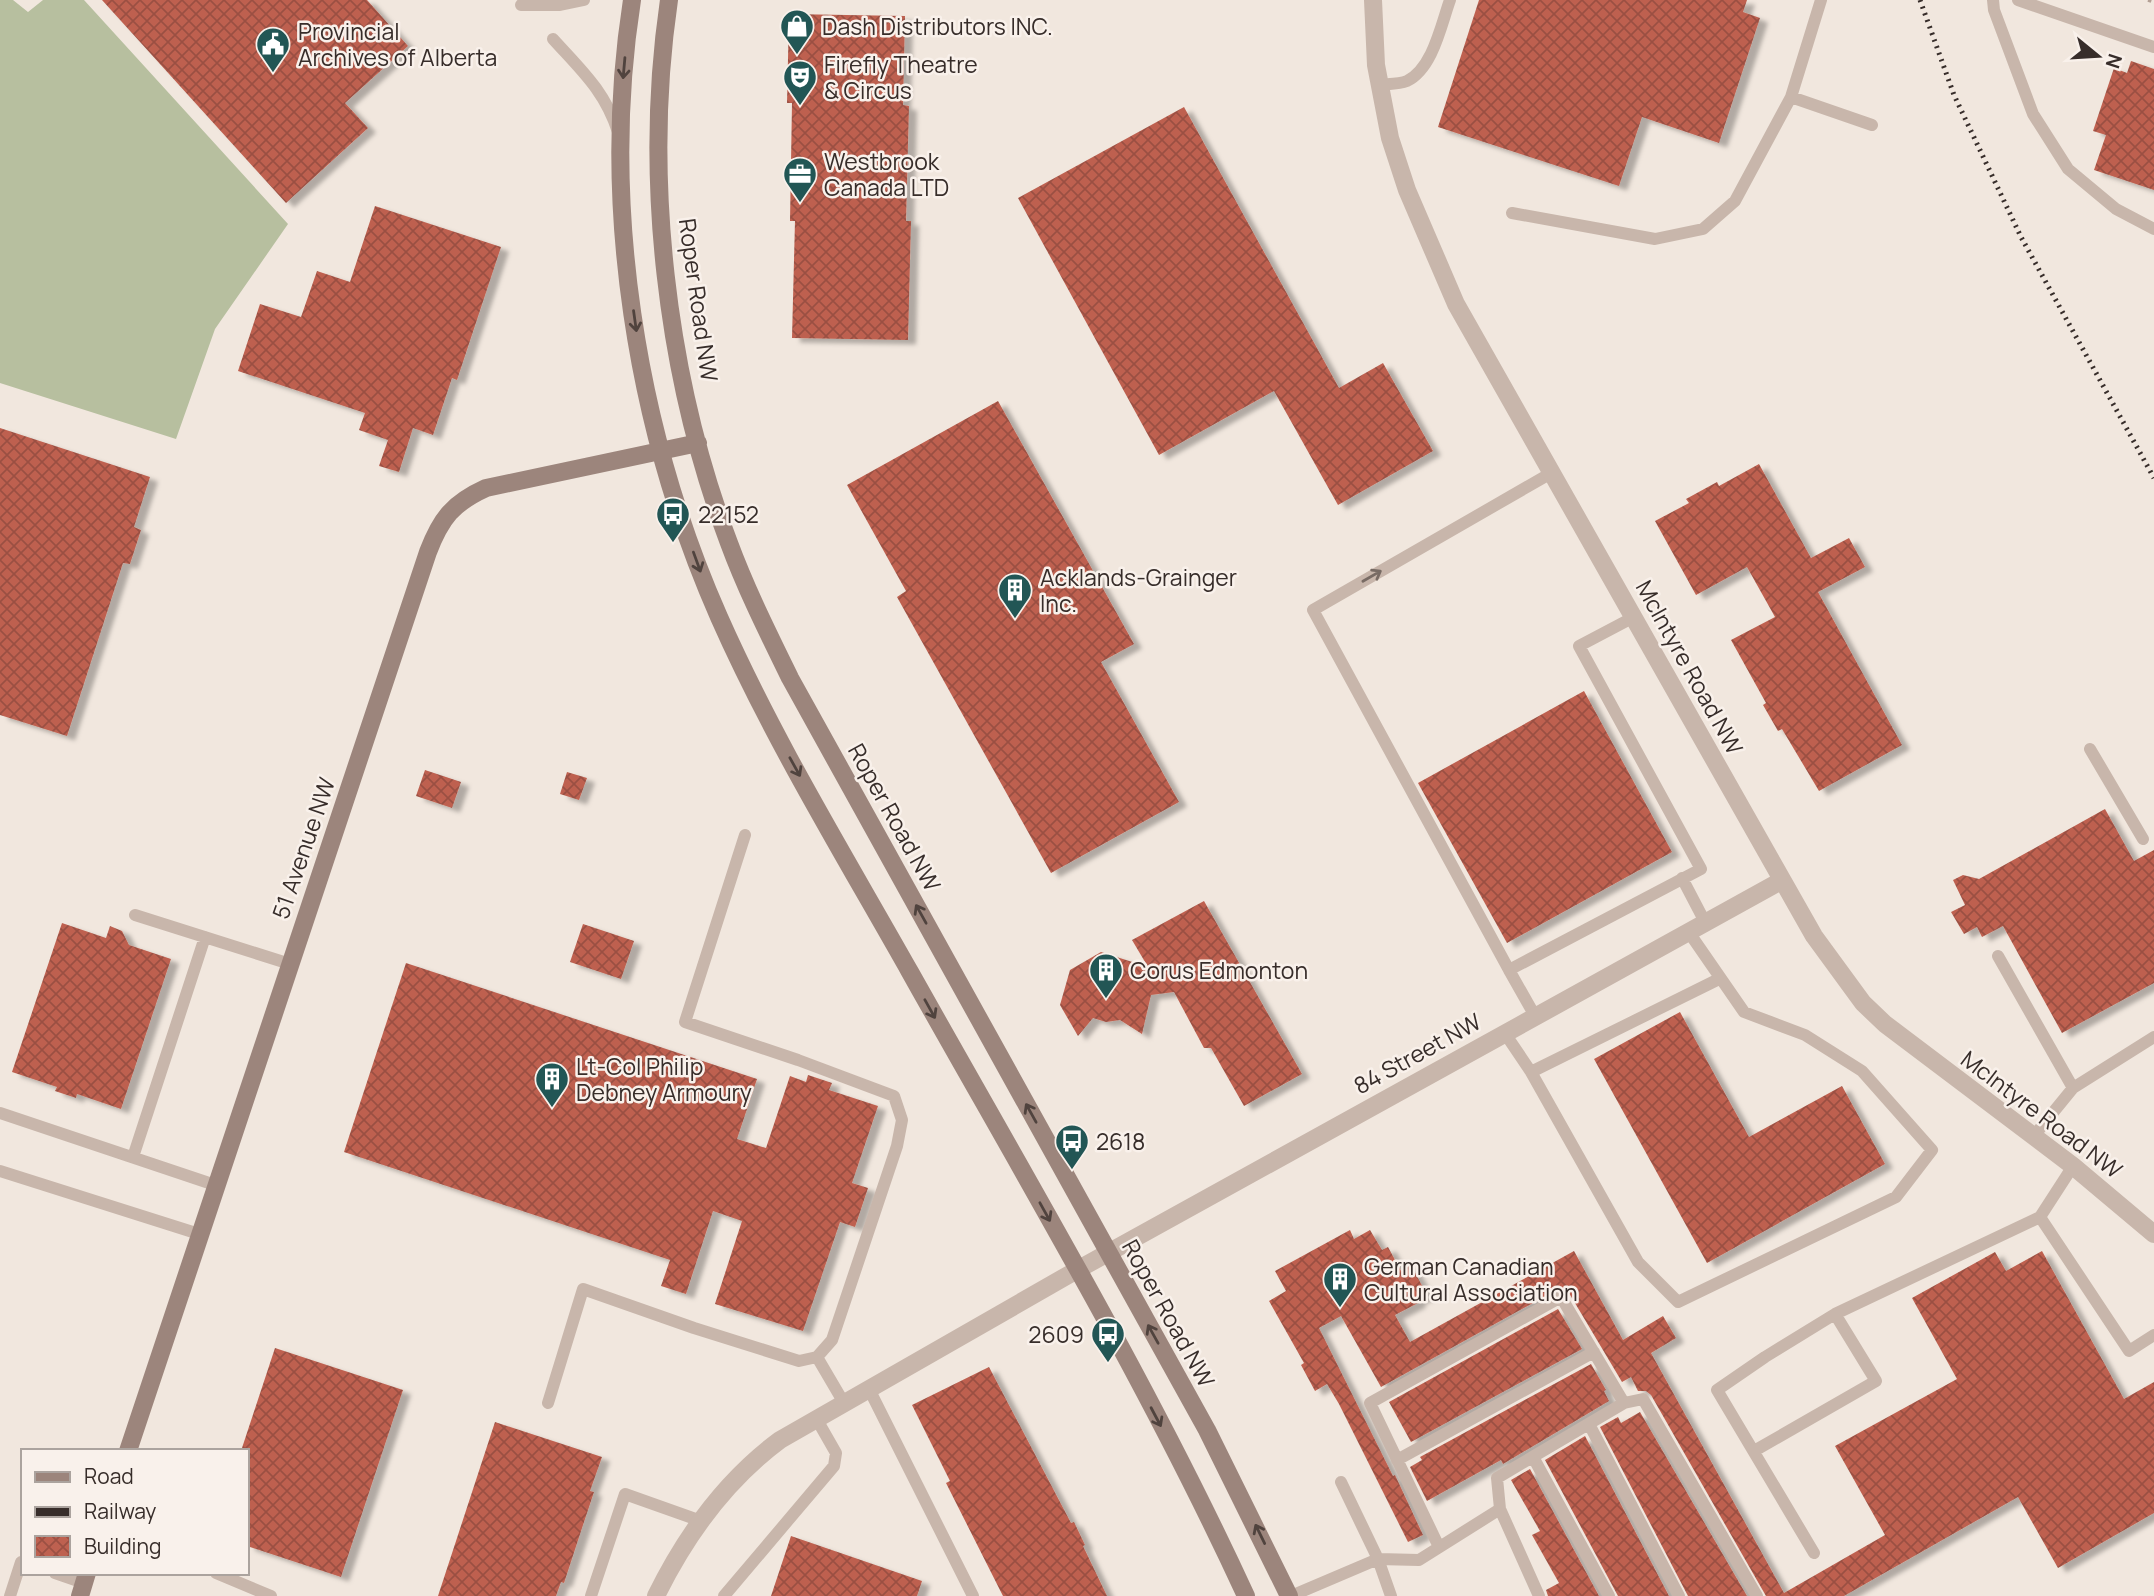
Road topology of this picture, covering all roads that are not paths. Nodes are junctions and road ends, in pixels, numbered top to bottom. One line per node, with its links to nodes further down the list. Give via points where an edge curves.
1 (584, 0): 9 (lane)
2 (632, 0): 15 (main road, one-way to 15)
3 (669, 0): 18 (main road, Roper Road NW, via 660,103 660,187 670,305)
4 (1373, 0): 12 (street, McIntyre Road NW)
5 (1450, 0): 12 (lane, via 1423,67 1406,81)
6 (1821, 0): 13 (lane)
7 (1993, 0): 17 (lane, via 2033,114 2068,169 2116,209)
8 (2018, 0): 11 (lane)
9 (521, 5)
10 (553, 39): 15 (lane, via 602,94)
11 (2154, 47)
12 (1380, 85): 20 (street, McIntyre Road NW, via 1397,165 1456,304)
13 (1791, 97): 14 (lane); 16 (lane, via 1735,201 1703,229 1655,239)
14 (1872, 125)
15 (619, 137): 19 (main road, one-way to 19, via 635,327)
16 (1512, 213)
17 (2154, 229)
18 (698, 443): 19 (main road, 51 Avenue NW); 49 (main road, Roper Road NW, one-way to 18, via 790,678 729,542)
19 (660, 451): 32 (main road, 51 Avenue NW, via 486,488 458,503 441,523); 50 (main road, one-way to 50, via 700,571 770,720)
20 (1553, 472): 21 (street, McIntyre Road NW); 33 (lane, one-way to 20, via 1313,610)
21 (1634, 617): 25 (lane, via 1579,646 1701,869); 26 (street, McIntyre Road NW)
22 (2090, 750): 24 (lane)
23 (745, 835): 54 (lane, via 685,1022 894,1096 902,1120 832,1340)
24 (2143, 839)
25 (1682, 878): 28 (lane); 33 (lane)
26 (1781, 881): 28 (street, 84 Street NW); 41 (street, McIntyre Road NW, via 1863,1003 1909,1044)
27 (135, 915): 30 (lane)
28 (1706, 922): 29 (street, 84 Street NW)
29 (1688, 931): 34 (lane); 35 (street, 84 Street NW)
30 (205, 937): 32 (lane); 42 (lane)
31 (1998, 956): 39 (lane)
32 (290, 964): 45 (main road, 51 Avenue NW)
33 (1509, 970): 35 (lane)
34 (1719, 979): 38 (lane); 38 (lane, via 1744,1012 1805,1035 1862,1071 1932,1150 1896,1197 1678,1302 1638,1262)
35 (1535, 1016): 36 (street, 84 Street NW)
36 (1504, 1032): 38 (lane); 49 (street, 84 Street NW)
37 (2154, 1037): 39 (lane)
38 (1531, 1072)
39 (2073, 1088): 41 (lane)
40 (0, 1114): 42 (lane)
41 (2033, 1137): 43 (street, McIntyre Road NW)
42 (133, 1157): 45 (lane)
43 (2073, 1166): 46 (lane); 48 (street, McIntyre Road NW)
44 (0, 1171): 47 (lane)
45 (215, 1185): 47 (main road, 51 Avenue NW)
46 (2040, 1217): 51 (lane); 52 (lane, via 2129,1350)
47 (199, 1234): 61 (main road, 51 Avenue NW)
48 (2154, 1234)
49 (1108, 1254): 50 (street, 84 Street NW); 82 (main road, Roper Road NW, one-way to 49, via 1207,1430)
50 (1077, 1270): 55 (street, 84 Street NW); 81 (main road, one-way to 81)
51 (1835, 1314): 62 (lane, via 1717,1391); 62 (lane, via 1876,1381)
52 (2154, 1335)
53 (1594, 1352): 58 (lane); 64 (lane); 64 (lane, via 1562,1297 1549,1304 1370,1403)
54 (817, 1357): 56 (lane, via 799,1361 583,1289); 57 (lane)
55 (869, 1389): 57 (street, 84 Street NW); 75 (lane)
56 (548, 1403)
57 (844, 1403): 59 (street, 84 Street NW)
58 (1624, 1403): 60 (lane); 87 (lane, via 1643,1399)
59 (816, 1418): 67 (street, 84 Street NW, via 755,1458); 80 (lane, via 836,1453 834,1466)
60 (1589, 1424): 63 (lane); 86 (lane)
61 (129, 1449)
62 (1754, 1451): 69 (lane)
63 (1533, 1457): 66 (lane, via 1497,1478); 85 (lane)
64 (1397, 1460): 68 (lane)
65 (1341, 1482): 70 (lane)
66 (1500, 1509): 68 (lane); 84 (lane)
67 (701, 1521): 78 (lane, via 625,1494); 79 (street, 84 Street NW)
68 (1439, 1547): 70 (lane, via 1419,1560)
69 (1814, 1553)
70 (1378, 1559): 82 (lane); 83 (lane)
71 (21, 1562): 76 (lane)
72 (60, 1575): 74 (lane)
73 (221, 1575): 77 (lane)
74 (84, 1584)
75 (971, 1594)
76 (9, 1596)
77 (271, 1596)
78 (591, 1596)
79 (656, 1596)
80 (724, 1596)
81 (1246, 1596)
82 (1290, 1596)
83 (1391, 1596)
84 (1539, 1596)
85 (1609, 1596)
86 (1679, 1596)
87 (1757, 1596)

